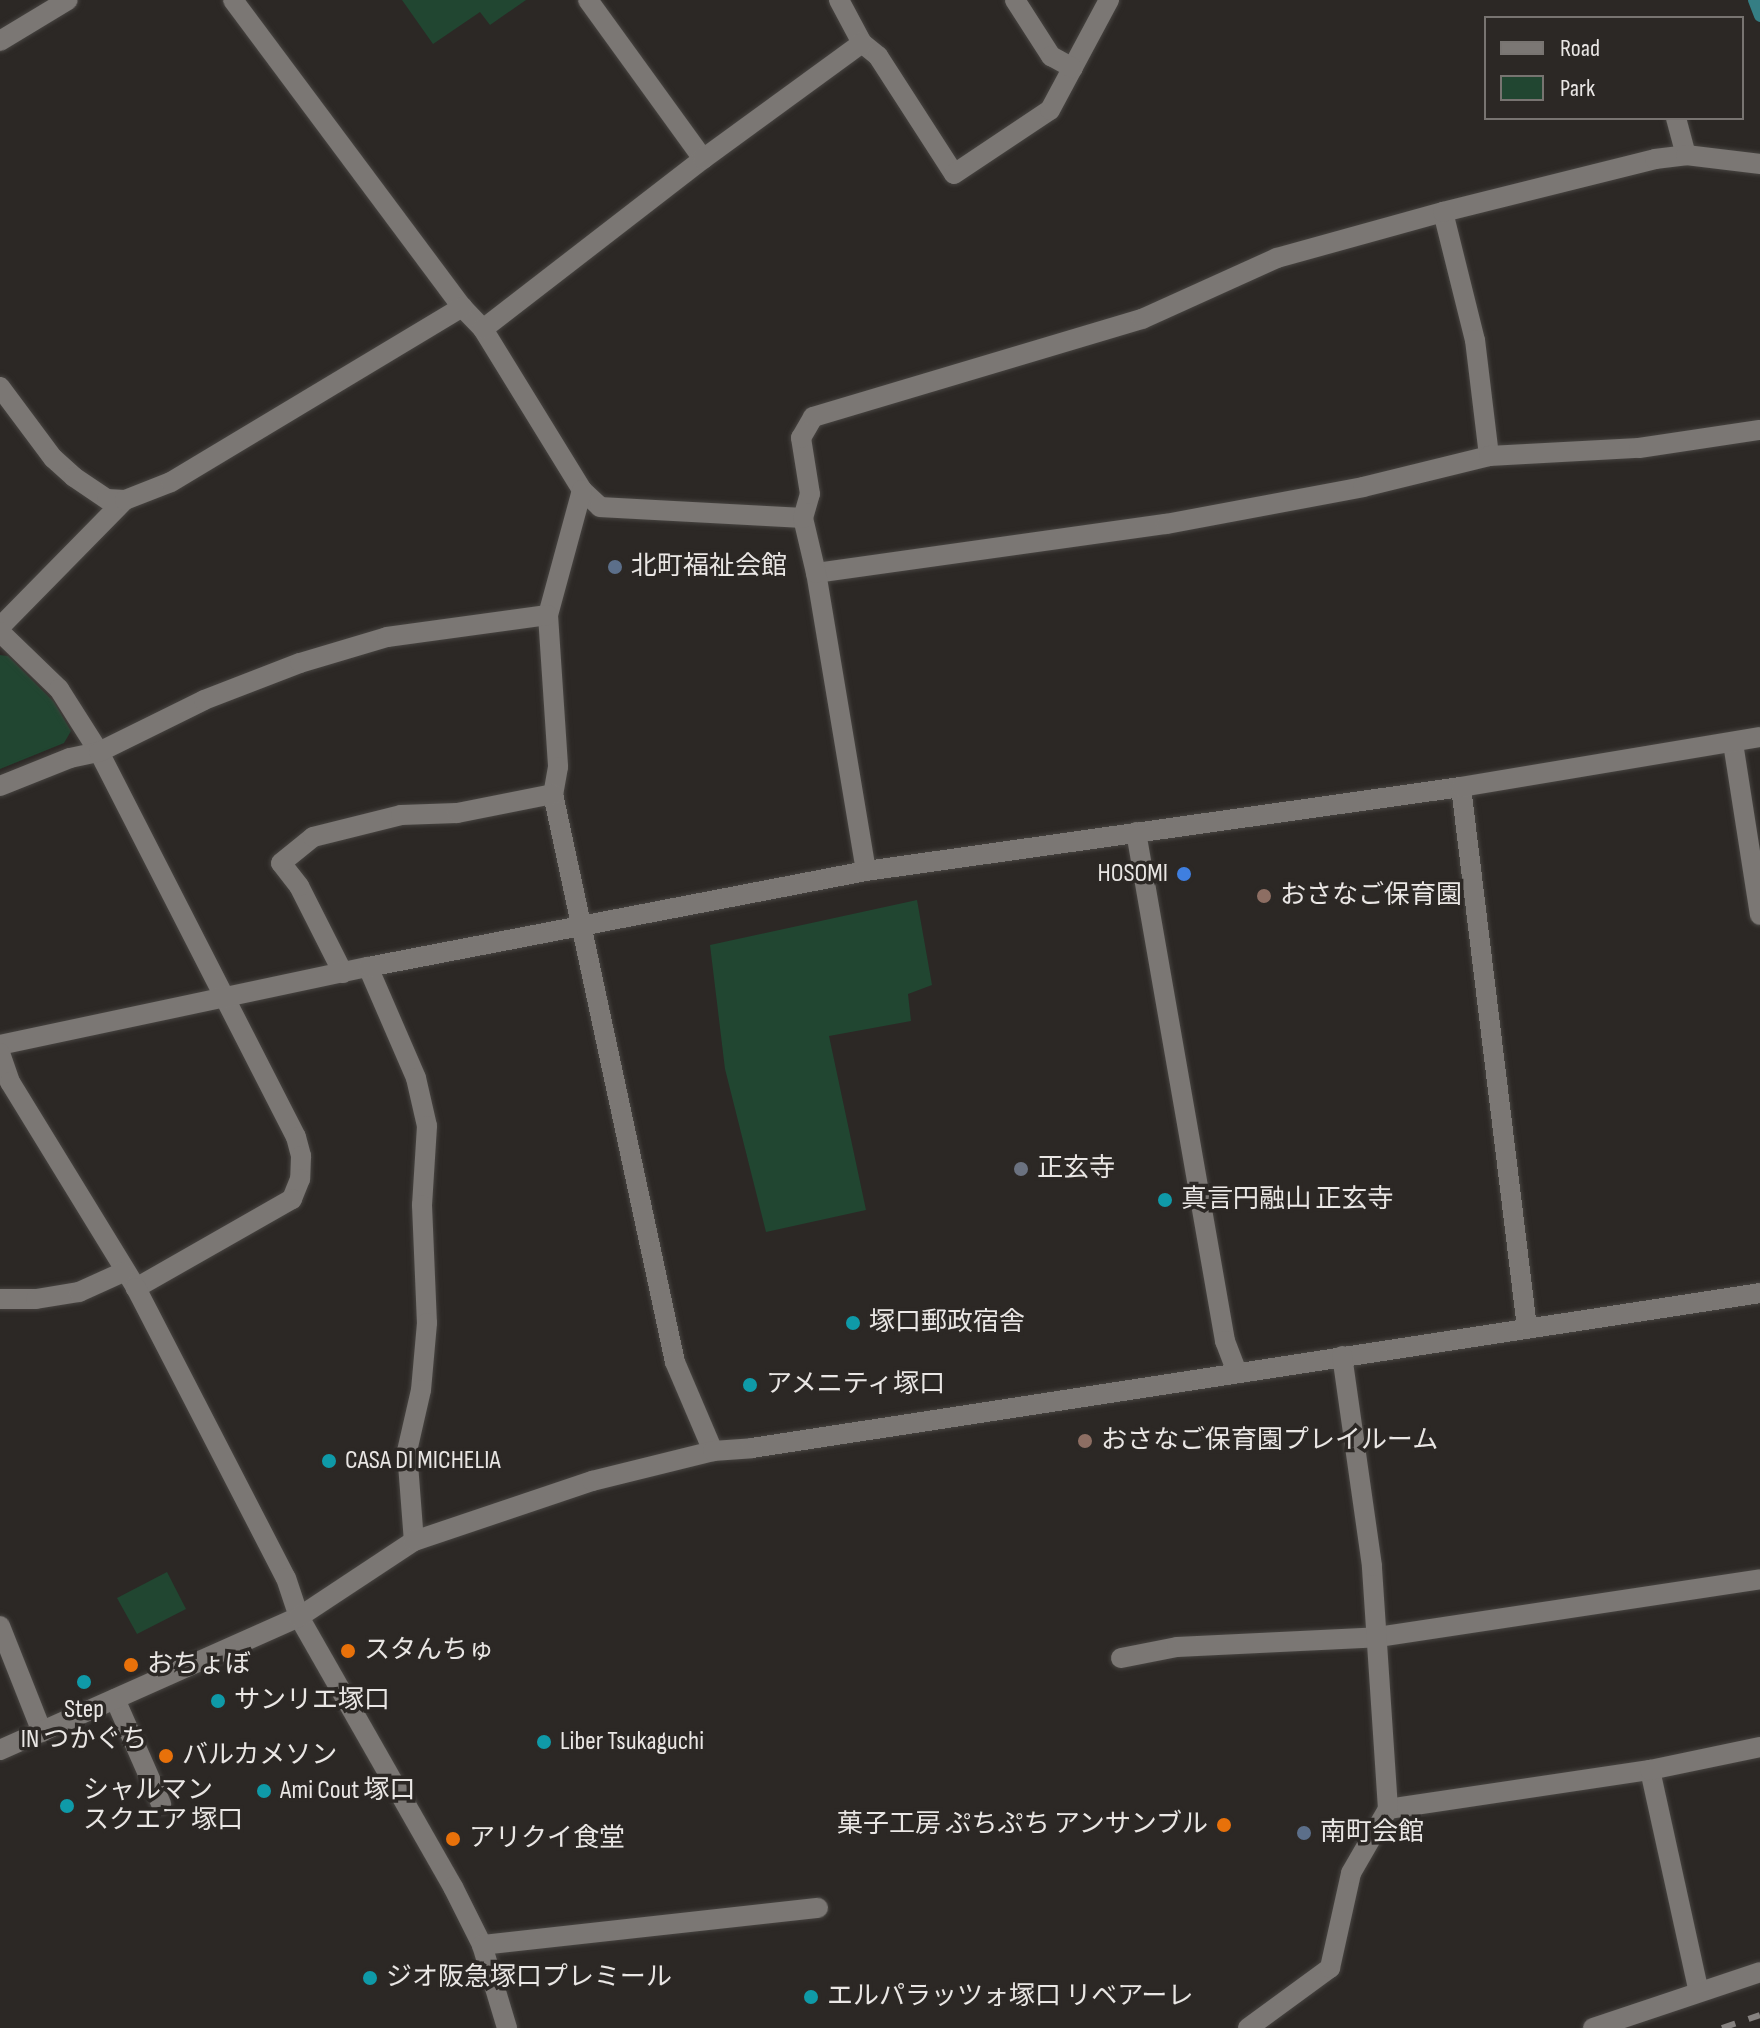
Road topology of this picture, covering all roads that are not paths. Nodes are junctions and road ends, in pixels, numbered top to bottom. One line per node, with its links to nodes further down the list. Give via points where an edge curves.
1 (68, 0): 7 (street)
2 (233, 0): 15 (street)
3 (588, 0): 12 (street)
4 (839, 0): 8 (street)
5 (1015, 0): 9 (street, via 1051,56)
6 (1109, 0): 9 (street)
7 (0, 41)
8 (862, 43): 9 (street, via 878,56 954,174 1050,110); 12 (street)
9 (1073, 68)
10 (1677, 120): 11 (street)
11 (1686, 155): 13 (street); 14 (street, via 1617,166)
12 (703, 159): 16 (street)
13 (1760, 164)
14 (1443, 212): 19 (street, via 1475,340); 22 (street, via 1277,258 1142,319 813,417 801,438 810,494)
15 (462, 307): 16 (street); 21 (street, via 171,482)
16 (483, 329): 20 (street)
17 (0, 387): 21 (street, via 53,458 74,477 107,499)
18 (1760, 430): 19 (street, via 1639,448)
19 (1489, 456): 23 (street, via 1363,487 1166,524)
20 (582, 490): 22 (street, via 600,507); 24 (street)
21 (125, 500): 25 (street)
22 (803, 518): 23 (street)
23 (816, 573): 33 (street)
24 (548, 615): 28 (street, via 387,637 300,663 204,700); 31 (street, via 558,767)
25 (0, 629): 28 (street, via 59,689)
26 (1760, 737): 27 (street)
27 (1733, 743): 30 (street); 34 (street)
28 (99, 752): 29 (street); 38 (street)
29 (0, 786)
30 (1461, 787): 32 (street); 44 (street)
31 (553, 794): 35 (street); 37 (street, via 457,813 401,815 313,837 281,863 299,886)
32 (1136, 832): 33 (street); 46 (street, via 1225,1341)
33 (866, 871): 35 (street)
34 (1760, 915)
35 (582, 927): 36 (street); 47 (street, via 675,1362)
36 (368, 967): 37 (street); 48 (street, via 416,1078 427,1126 422,1205 427,1323 421,1390 407,1451)
37 (343, 973): 38 (street)
38 (224, 998): 39 (street); 41 (street, via 296,1137 300,1179 292,1199)
39 (0, 1045)
40 (0, 1053): 41 (street, via 10,1082)
41 (130, 1280): 43 (street, via 36,1299); 50 (street, via 286,1578)
42 (1760, 1293): 44 (street)
43 (0, 1299)
44 (1527, 1328): 45 (street)
45 (1342, 1356): 46 (street); 52 (street)
46 (1237, 1372): 47 (street)
47 (713, 1451): 48 (street, via 592,1481)
48 (414, 1541): 50 (street)
49 (1760, 1579): 52 (street)
50 (299, 1617): 54 (street); 62 (street)
51 (0, 1626): 55 (street)
52 (1378, 1637): 53 (street, via 1177,1647); 60 (street)
53 (1121, 1658)
54 (115, 1699): 55 (street); 59 (street)
55 (42, 1732): 57 (street)
56 (1760, 1747): 58 (street)
57 (0, 1750)
58 (1650, 1770): 60 (street); 64 (street)
59 (161, 1804)
60 (1388, 1809): 66 (street, via 1351,1873 1330,1968)
61 (818, 1908): 62 (street)
62 (482, 1945): 65 (street)
63 (1760, 1972): 64 (street)
64 (1699, 1992): 67 (street)
65 (507, 2028)
66 (1248, 2028)
67 (1593, 2028)

